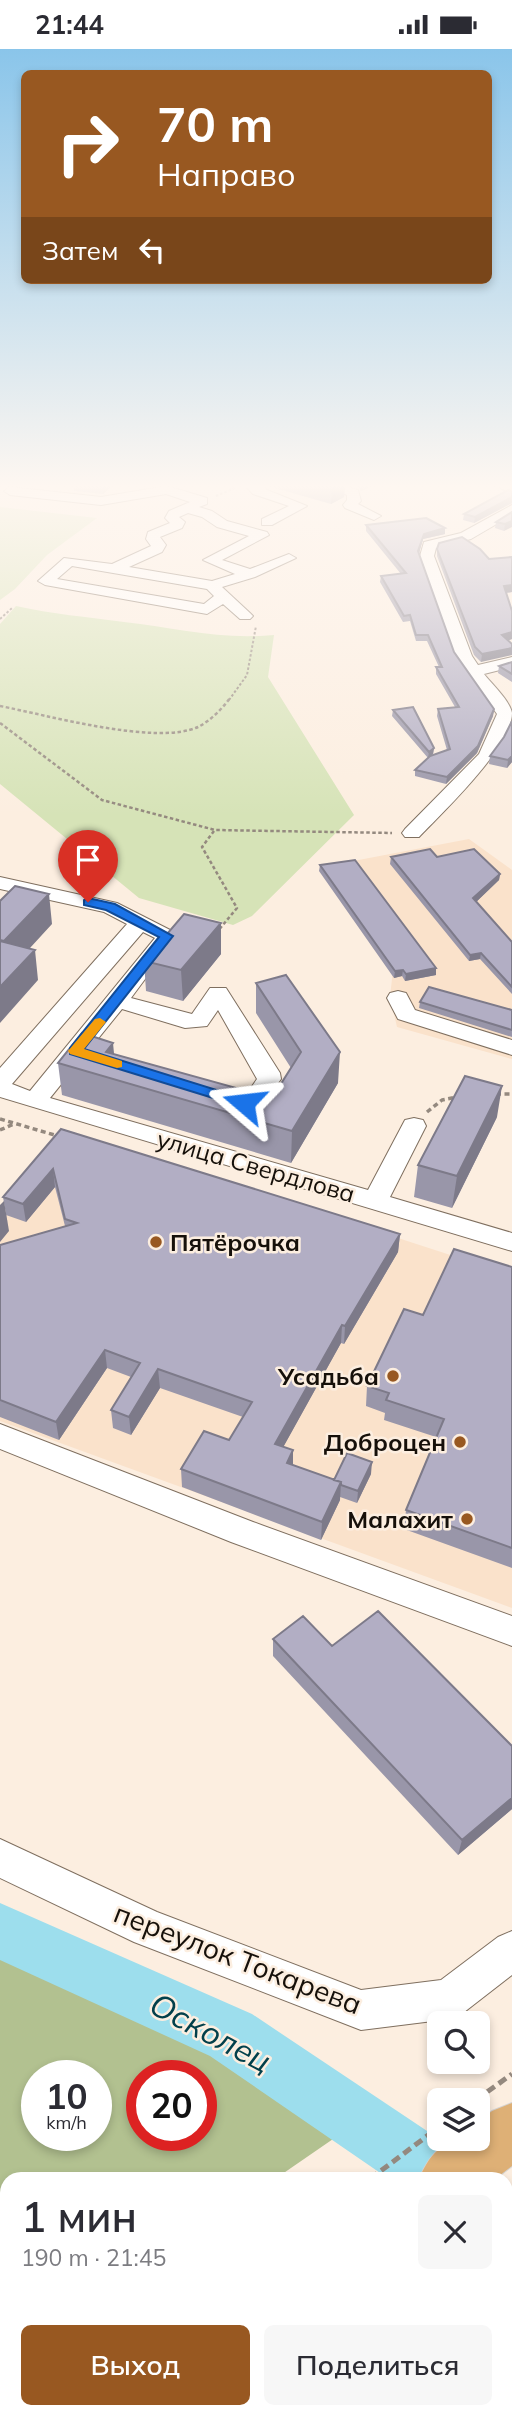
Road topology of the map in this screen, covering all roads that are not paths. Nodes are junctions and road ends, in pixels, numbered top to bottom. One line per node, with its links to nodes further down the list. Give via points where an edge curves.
1 (129, 596): 2 (street, via 207,609)
2 (214, 596)
3 (222, 596): 5 (street)
4 (441, 596): 7 (street, via 464,657)
5 (245, 616)
6 (512, 662): 7 (street)
7 (475, 671): 8 (street)
8 (509, 715): 9 (street, via 487,756)
9 (412, 833)
10 (0, 883): 11 (street, via 110,907)
11 (141, 921): 13 (street, via 167,936); 17 (street)
12 (398, 998): 14 (street, via 406,1014)
13 (117, 1001): 15 (street); 18 (street, via 199,1021 224,987 269,1079 254,1101 244,1103)
14 (512, 1048)
15 (75, 1051): 16 (street); 19 (street)
16 (101, 1059)
17 (0, 1086): 19 (street, улица Свердлова)
18 (205, 1091)
19 (34, 1101): 21 (street, улица Свердлова)
20 (414, 1126): 21 (street)
21 (375, 1201): 22 (street, улица Свердлова)
22 (512, 1242)
23 (0, 1436): 24 (street)
24 (512, 1631)
25 (0, 1858): 26 (street, переулок Токарева, via 148,1928 361,2010 449,1999)
26 (512, 1951)
27 (512, 2131): 28 (main road)
28 (458, 2172)

